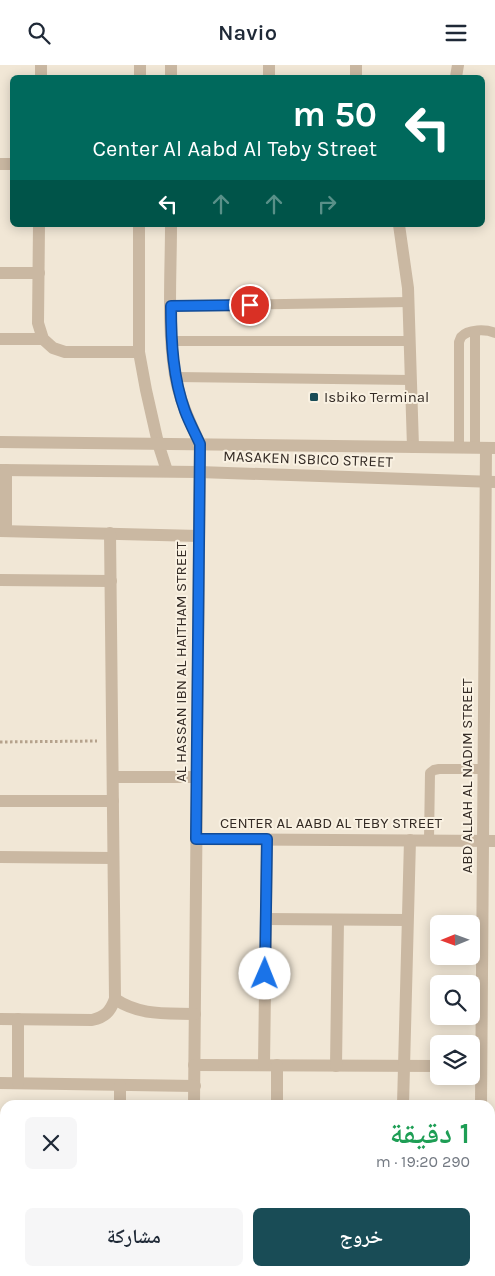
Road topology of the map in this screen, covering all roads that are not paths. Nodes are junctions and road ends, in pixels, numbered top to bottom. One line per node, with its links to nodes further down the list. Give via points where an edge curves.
1 (39, 227): 6 (street)
2 (140, 227): 15 (street)
3 (171, 227): 8 (street, AL HASSAN IBN AL HAITHAM STREET)
4 (399, 227): 7 (street)
5 (0, 273): 6 (street)
6 (39, 273): 12 (street, via 38,323)
7 (409, 302): 8 (lane); 14 (street)
8 (171, 306): 13 (street, AL HASSAN IBN AL HAITHAM STREET)
9 (475, 332): 10 (lane); 22 (lane, via 464,333 459,342); 23 (lane)
10 (495, 333)
11 (0, 339): 12 (street)
12 (43, 339): 15 (street, via 53,348 65,352)
13 (171, 341): 14 (lane); 16 (street, AL HASSAN IBN AL HAITHAM STREET)
14 (410, 341): 17 (street)
15 (139, 352): 19 (street)
16 (176, 377): 17 (lane); 20 (street, AL HASSAN IBN AL HAITHAM STREET, via 185,411)
17 (411, 380): 21 (street)
18 (0, 442): 19 (street, MASAKEN ISBICO STREET)
19 (158, 443): 20 (street, MASAKEN ISBICO STREET); 25 (street)
20 (200, 444): 21 (street, MASAKEN ISBICO STREET); 26 (street, AL HASSAN IBN AL HAITHAM STREET)
21 (413, 447): 22 (street, MASAKEN ISBICO STREET)
22 (459, 447): 23 (street, MASAKEN ISBICO STREET)
23 (485, 448): 27 (street, ABD ALLAH AL NADIM STREET)
24 (3, 470): 25 (street, MASAKEN ISBICO STREET); 28 (street)
25 (166, 471): 26 (street, MASAKEN ISBICO STREET)
26 (199, 471): 27 (street, MASAKEN ISBICO STREET); 30 (street, AL HASSAN IBN AL HAITHAM STREET)
27 (490, 482): 33 (street, ABD ALLAH AL NADIM STREET)
28 (3, 531): 29 (street)
29 (110, 533): 30 (street); 32 (street)
30 (199, 536): 35 (street, AL HASSAN IBN AL HAITHAM STREET)
31 (0, 580): 32 (street)
32 (111, 581): 34 (street)
33 (483, 769): 41 (lane, via 439,769 430,773); 42 (street, ABD ALLAH AL NADIM STREET)
34 (112, 777): 35 (street); 37 (street)
35 (197, 777): 38 (street, AL HASSAN IBN AL HAITHAM STREET)
36 (0, 801): 37 (street)
37 (113, 801): 44 (street)
38 (196, 839): 39 (street, CENTER AL AABD AL TEBY STREET); 49 (street, AL HASSAN IBN AL HAITHAM STREET)
39 (267, 839): 40 (street, CENTER AL AABD AL TEBY STREET); 45 (street)
40 (410, 840): 41 (street, CENTER AL AABD AL TEBY STREET); 47 (street)
41 (429, 840): 42 (street, CENTER AL AABD AL TEBY STREET)
42 (489, 841): 52 (street, ABD ALLAH AL NADIM STREET)
43 (0, 857): 44 (street)
44 (113, 858): 48 (street)
45 (266, 919): 46 (street); 54 (street)
46 (338, 920): 47 (street); 55 (street)
47 (408, 920): 56 (street)
48 (114, 999): 49 (street, via 136,1011); 51 (street, via 111,1010 92,1020)
49 (195, 1014): 53 (street, AL HASSAN IBN AL HAITHAM STREET)
50 (0, 1019): 51 (street)
51 (18, 1019): 59 (street)
52 (478, 1035)
53 (194, 1065): 54 (street); 62 (street, AL HASSAN IBN AL HAITHAM STREET)
54 (271, 1065): 55 (street); 67 (street)
55 (336, 1066): 56 (street)
56 (403, 1066): 57 (street); 68 (street)
57 (430, 1067)
58 (0, 1083): 59 (street)
59 (18, 1083): 61 (street)
60 (480, 1084): 63 (street, ABD ALLAH AL NADIM STREET)
61 (120, 1085): 62 (street); 65 (street)
62 (194, 1086): 66 (street, AL HASSAN IBN AL HAITHAM STREET)
63 (481, 1088): 64 (street); 69 (street, ABD ALLAH AL NADIM STREET)
64 (495, 1088)
65 (120, 1100)
66 (194, 1100)
67 (275, 1100)
68 (403, 1100)
69 (481, 1100)
70 (474, 1276): 71 (street)
71 (480, 1276)

